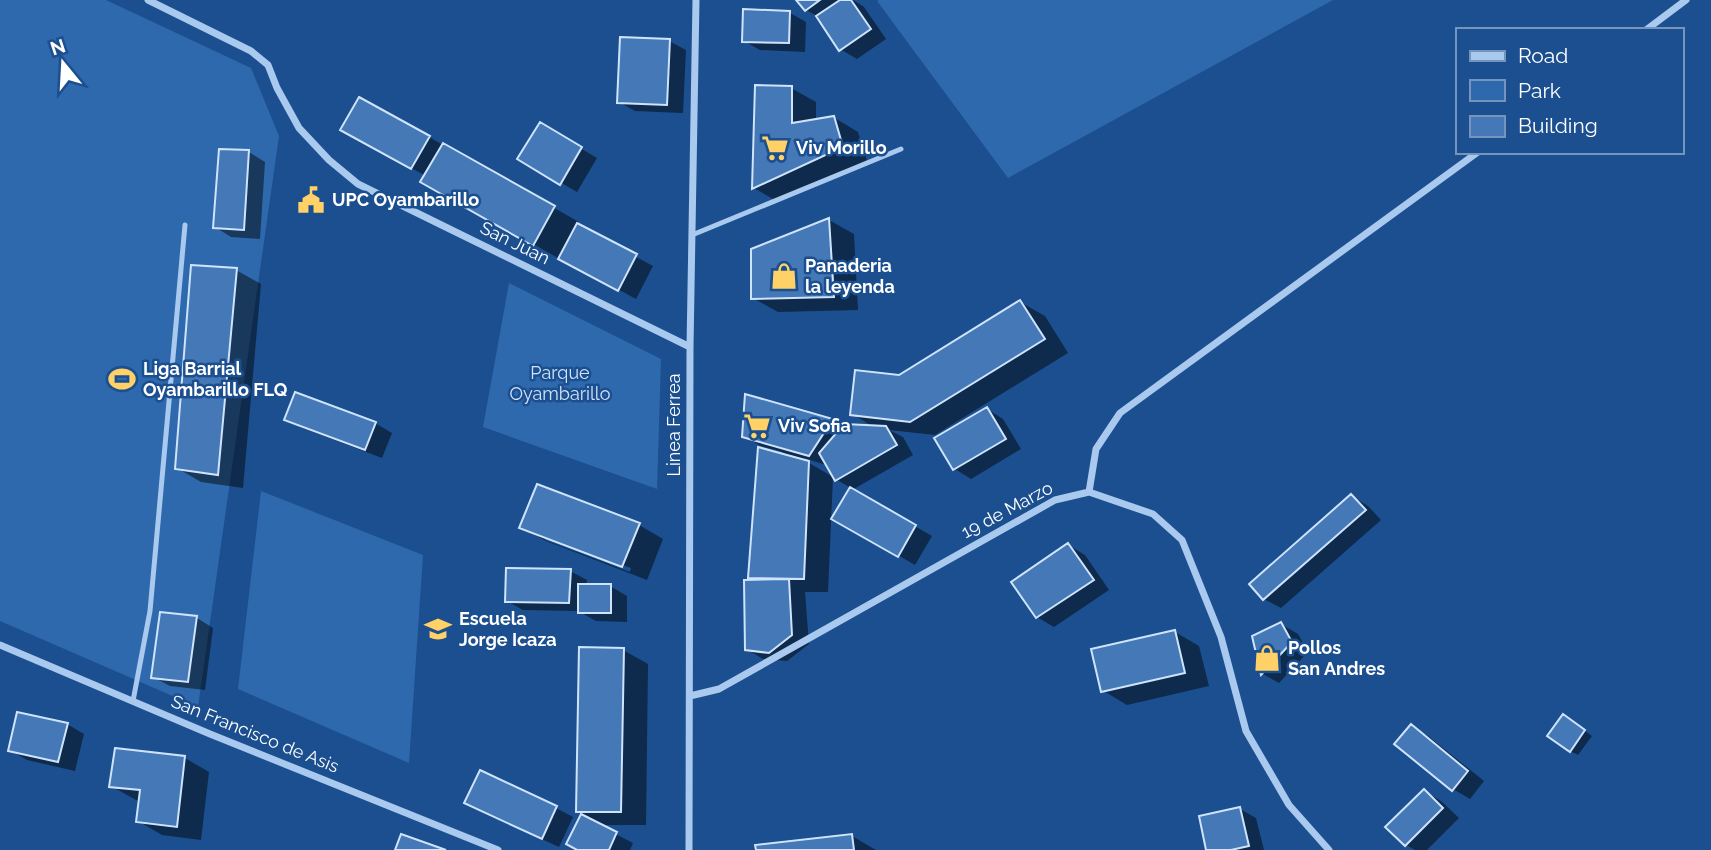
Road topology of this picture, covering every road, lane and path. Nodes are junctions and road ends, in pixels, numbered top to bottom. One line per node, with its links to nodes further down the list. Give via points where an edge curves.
1 (148, 0): 9 (street, San Juan, via 251,51 268,65 299,128 358,184)
2 (696, 0): 8 (street, Linea Ferrea)
3 (1686, 0): 4 (street)
4 (1649, 28)
5 (901, 149): 8 (lane)
6 (1475, 154): 10 (street, via 1120,412 1097,449)
7 (185, 225): 13 (lane, via 150,611)
8 (692, 235): 9 (street, Linea Ferrea)
9 (690, 347): 12 (street, Linea Ferrea)
10 (1089, 492): 12 (street, 19 de Marzo, via 1055,500 719,689); 16 (street, via 1153,514 1182,540 1221,637 1246,731 1289,805)
11 (0, 645): 13 (street, San Francisco de Asis)
12 (690, 695): 15 (street, Linea Ferrea)
13 (133, 701): 14 (street, San Francisco de Asis)
14 (498, 850)
15 (688, 850)
16 (1329, 850)

